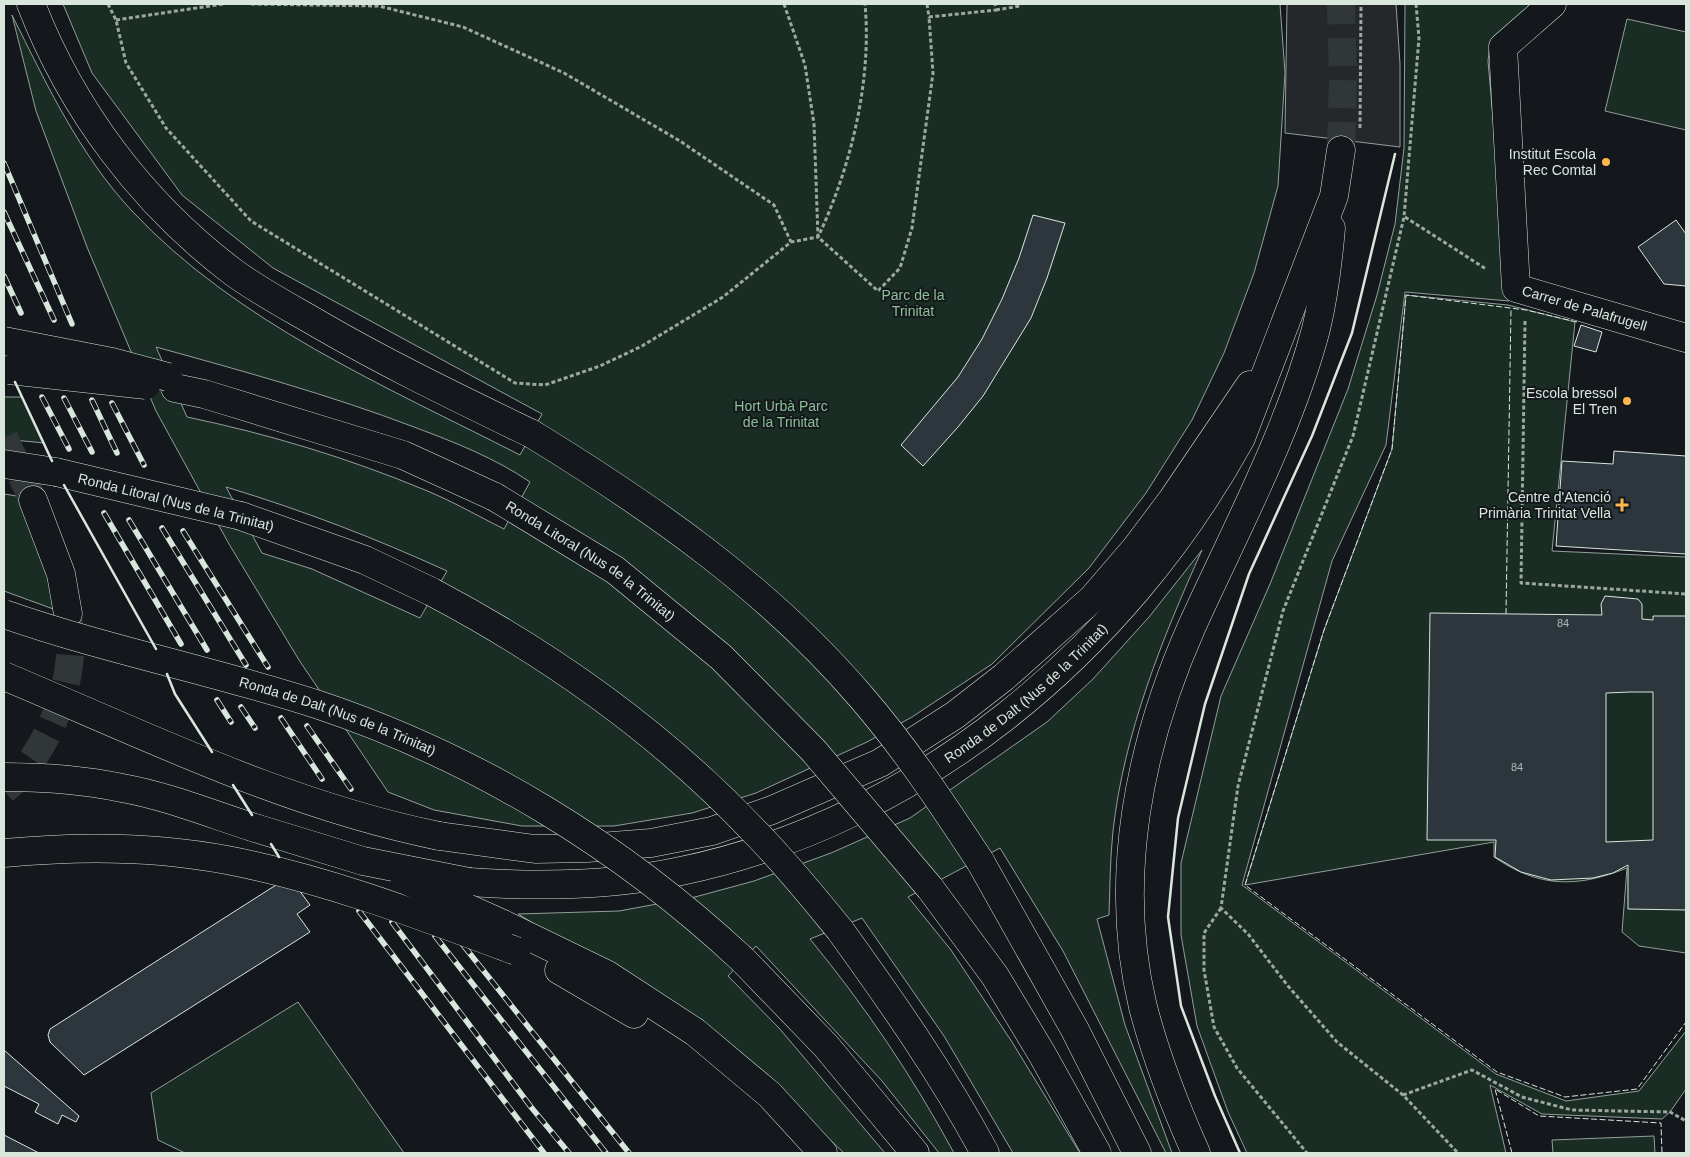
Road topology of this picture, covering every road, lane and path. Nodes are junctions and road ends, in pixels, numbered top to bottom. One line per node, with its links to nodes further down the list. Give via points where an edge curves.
1 (31, 4): 46 (main road, bridge, via 59,66 91,122 133,178 234,272 285,305 430,384 532,434 616,485 741,579 862,698 925,778 980,861 1075,1030)
2 (108, 4): 15 (path)
3 (223, 4): 15 (path)
4 (251, 4): 20 (path, via 379,6 464,27 564,73 680,141 774,205)
5 (784, 4): 19 (path, via 805,65 814,124)
6 (865, 4): 19 (path, via 859,109 832,208)
7 (927, 4): 14 (path)
8 (995, 4): 13 (path)
9 (1020, 4): 13 (path)
10 (1361, 4): 16 (path)
11 (1416, 4): 18 (path, via 1419,38)
12 (1552, 4): 21 (main road, Carrer de Palafrugell, via 1503,47)
13 (996, 10): 14 (path)
14 (928, 18): 19 (path, via 933,73 912,228 900,268 878,291)
15 (116, 20): 20 (path, via 126,63 166,128 251,221 515,383 545,384 600,366 642,346 722,297)
16 (1350, 143): 17 (main road)
17 (1334, 196): 24 (main road); 47 (main road, via 1326,282 1316,330 1283,423 1169,682 1140,784 1133,832 1130,899 1143,1006 1178,1113)
18 (1404, 216): 21 (path); 38 (path, via 1353,436 1283,611 1238,786)
19 (818, 237): 20 (path)
20 (791, 242)
21 (1516, 288): 22 (main road, Carrer de Palafrugell); 29 (path, via 1526,310 1521,583)
22 (1686, 338)
23 (4, 341): 26 (main road, bridge, via 112,362)
24 (1274, 349): 34 (main road, bridge, via 1136,548 1093,598 1004,677 880,764 772,810 712,831 651,843 535,849 439,836 327,808); 37 (main road, Ronda de Dalt (Nus de la Trinitat), bridge, via 1241,438 1187,526 1141,586 1076,654 1018,706 905,786 842,819 796,838 680,872 576,885 520,886 469,882)
25 (7, 370): 26 (main road, bridge)
26 (172, 383): 45 (main road, Ronda Litoral (Nus de la Trinitat), bridge, via 403,456 495,497 615,570 721,657 813,750 930,888 995,976)
27 (4, 464): 44 (main road, Ronda Litoral (Nus de la Trinitat), bridge, via 56,472 241,516 356,557 488,622 631,718 753,829 840,930 901,1016)
28 (33, 500): 31 (main road, via 61,574)
29 (1686, 594)
30 (4, 614): 43 (main road, Ronda de Dalt (Nus de la Trinitat), bridge, via 66,635 319,705 374,725 468,767 542,808 620,858 667,894 742,960 826,1046)
31 (68, 614)
32 (4, 676): 34 (main road, bridge)
33 (4, 690): 34 (main road, bridge)
34 (127, 728)
35 (4, 777): 37 (main road, Ronda de Dalt (Nus de la Trinitat), bridge, via 123,788)
36 (4, 853): 39 (main road, bridge, via 126,849 225,860 321,883 516,951 558,970 742,1082)
37 (363, 862): 39 (main road, bridge, via 606,974 695,1032)
38 (1221, 908): 40 (path, via 1248,934 1337,1042); 48 (path, via 1204,933 1204,970 1214,1027 1237,1068)
39 (770, 1095): 42 (main road)
40 (1402, 1095): 41 (path, via 1472,1070 1522,1097 1572,1110 1670,1112); 49 (path)
41 (1686, 1121)
42 (823, 1153)
43 (916, 1153)
44 (985, 1153)
45 (1097, 1153)
46 (1137, 1153)
47 (1196, 1153)
48 (1307, 1153)
49 (1458, 1153)

